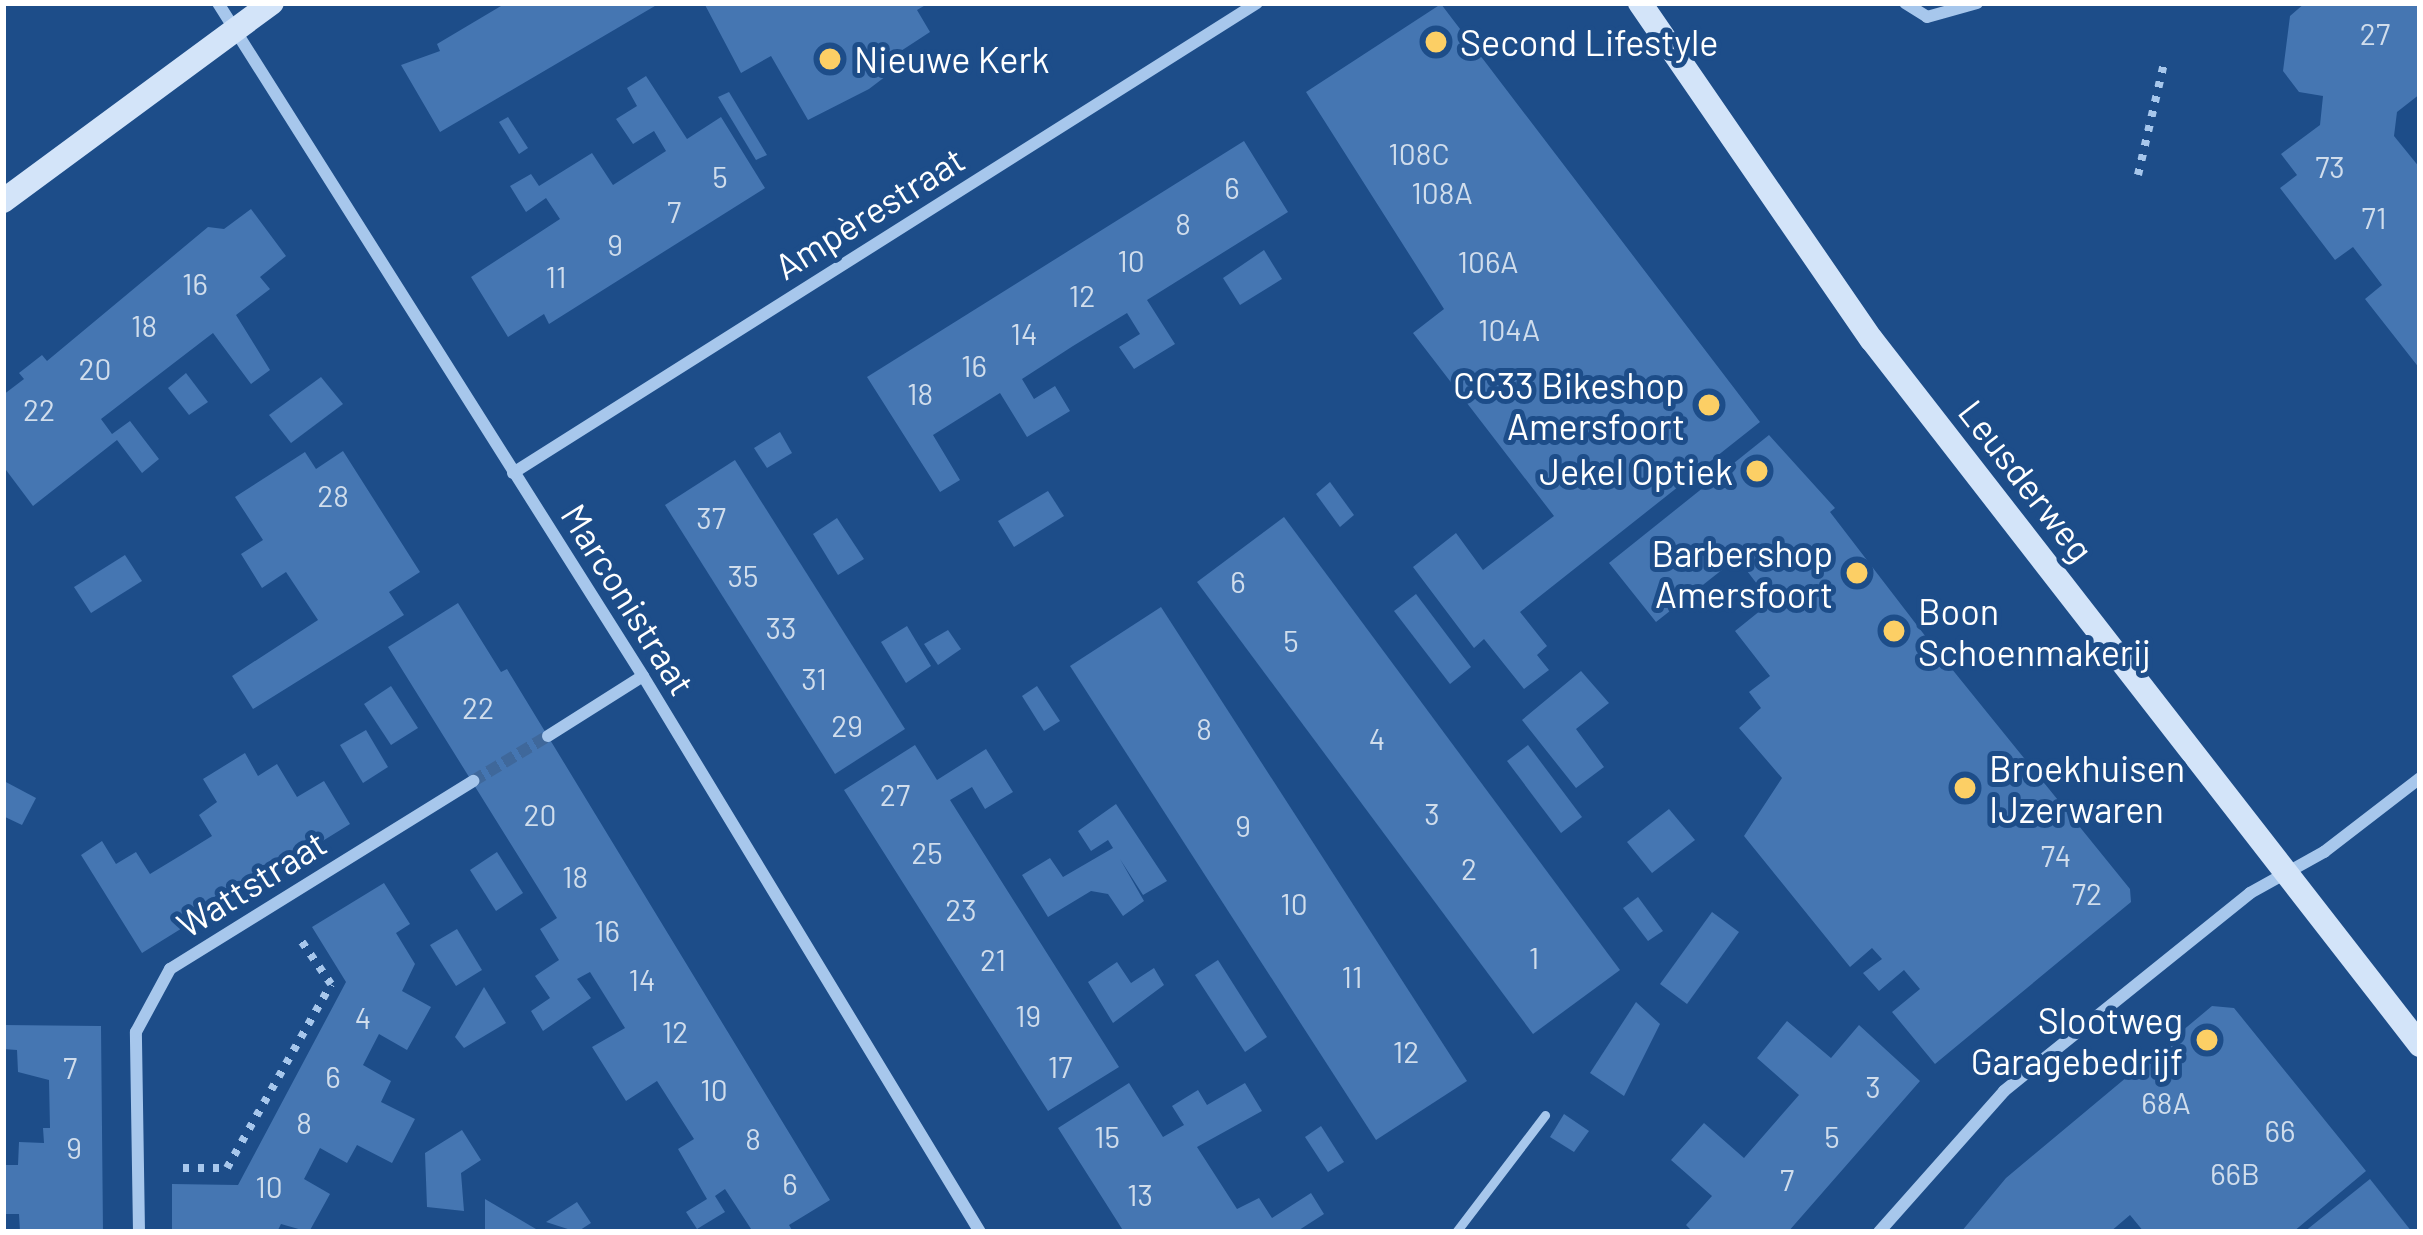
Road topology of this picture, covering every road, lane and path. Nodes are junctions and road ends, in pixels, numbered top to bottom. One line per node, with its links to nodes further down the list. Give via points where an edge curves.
1 (218, 3): 7 (street, Marconistraat)
2 (272, 3): 7 (street)
3 (1257, 3): 11 (street, Ampèrestraat)
4 (1640, 3): 16 (street, Leusderweg, via 1872,340)
5 (1905, 3): 6 (street, via 1927,17)
6 (1977, 3)
7 (232, 28): 10 (street); 11 (street, Marconistraat)
8 (2164, 64): 9 (path)
9 (2138, 175)
10 (3, 201)
11 (513, 473): 12 (street, Marconistraat)
12 (643, 676): 13 (street); 22 (street, Marconistraat)
13 (548, 736)
14 (2420, 778): 16 (street)
15 (473, 781): 17 (street, Wattstraat)
16 (2288, 872): 18 (street, Leusderweg); 24 (street, via 2250,893 2004,1091)
17 (276, 903): 20 (street, Wattstraat, via 170,969 136,1032); 20 (path, via 331,984 227,1168)
18 (2420, 1046)
19 (1545, 1115): 23 (lane)
20 (138, 1168): 21 (street, Wattstraat)
21 (139, 1232)
22 (980, 1232)
23 (1456, 1232)
24 (1880, 1232)

